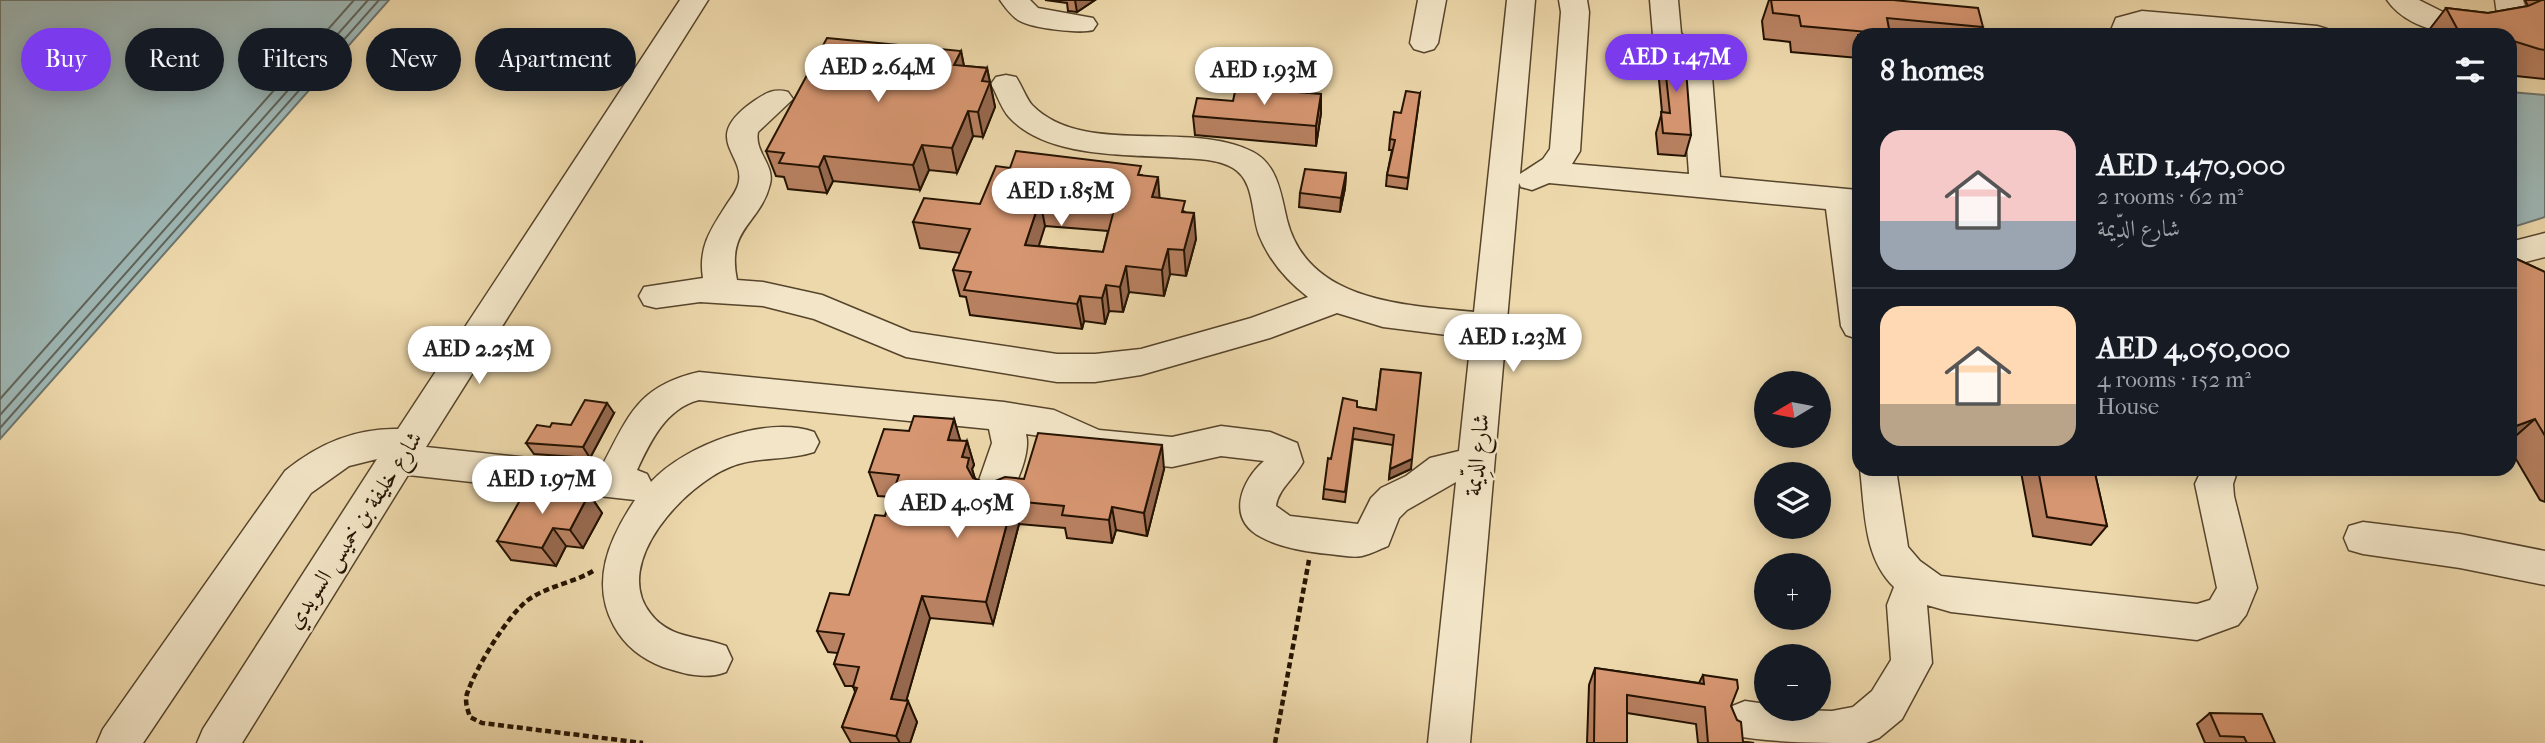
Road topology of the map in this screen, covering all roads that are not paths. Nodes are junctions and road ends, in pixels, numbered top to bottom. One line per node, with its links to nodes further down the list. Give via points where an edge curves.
1 (694, 0): 28 (street, شارع خليفة بن خميس السويدي)
2 (1013, 0): 9 (street, via 1029,15)
3 (1432, 0): 12 (street)
4 (1521, 0): 17 (street, شارع الدِّيمة)
5 (1573, 0): 15 (street, via 1567,141 1560,159)
6 (1664, 0): 16 (street, via 1667,35 1697,76)
7 (2401, 0): 8 (street, via 2447,24 2487,28 2510,18)
8 (2509, 0)
9 (1083, 24)
10 (2125, 28): 11 (street, via 2142,20)
11 (2235, 28)
12 (1424, 43)
13 (1006, 84): 24 (street, via 1020,113 1054,132 1212,151 1244,160 1263,180 1276,237 1305,277)
14 (778, 99): 22 (street, via 753,117 742,133 755,182 717,247 715,261)
15 (1546, 172): 16 (street); 17 (street)
16 (1705, 185): 18 (street)
17 (1502, 197): 25 (street, شارع الدِّيمة)
18 (1850, 200): 19 (street)
19 (1852, 232)
20 (2545, 245): 21 (street)
21 (2517, 252)
22 (722, 289): 23 (street); 24 (street, via 822,308 906,344 1056,368 1141,362 1258,329)
23 (656, 296)
24 (1338, 299): 25 (street, via 1375,312)
25 (1490, 327): 29 (street, شارع الدِّيمة)
26 (1004, 416): 29 (street, via 1054,424 1094,444 1153,452 1221,441 1276,448 1285,462 1259,492 1260,514 1280,530 1354,540 1368,538 1378,529 1384,509 1394,499 1443,469); 32 (street, via 691,387 674,392 655,407); 34 (street, via 1010,443)
27 (801, 442): 33 (street, via 744,446 707,461)
28 (404, 452): 32 (street); 40 (street, via 372,444 352,448 332,456 298,482); 41 (street, شارع خليفة بن خميس السويدي)
29 (1476, 463): 42 (street, شارع الدِّيمة)
30 (1879, 476): 37 (street, via 1889,548 1900,568)
31 (2217, 476): 37 (street, via 2215,496 2237,588 2227,612 2214,619 2197,622 1951,595)
32 (612, 482): 33 (street)
33 (665, 489): 38 (street, via 628,542 621,589 627,611 640,631 659,646)
34 (995, 489)
35 (2363, 538): 36 (street)
36 (2545, 568)
37 (1919, 584): 39 (street, via 1908,605 1912,663 1887,705 1864,724 1832,731)
38 (712, 659)
39 (1745, 721)
40 (118, 743)
41 (218, 743)
42 (1449, 743)

